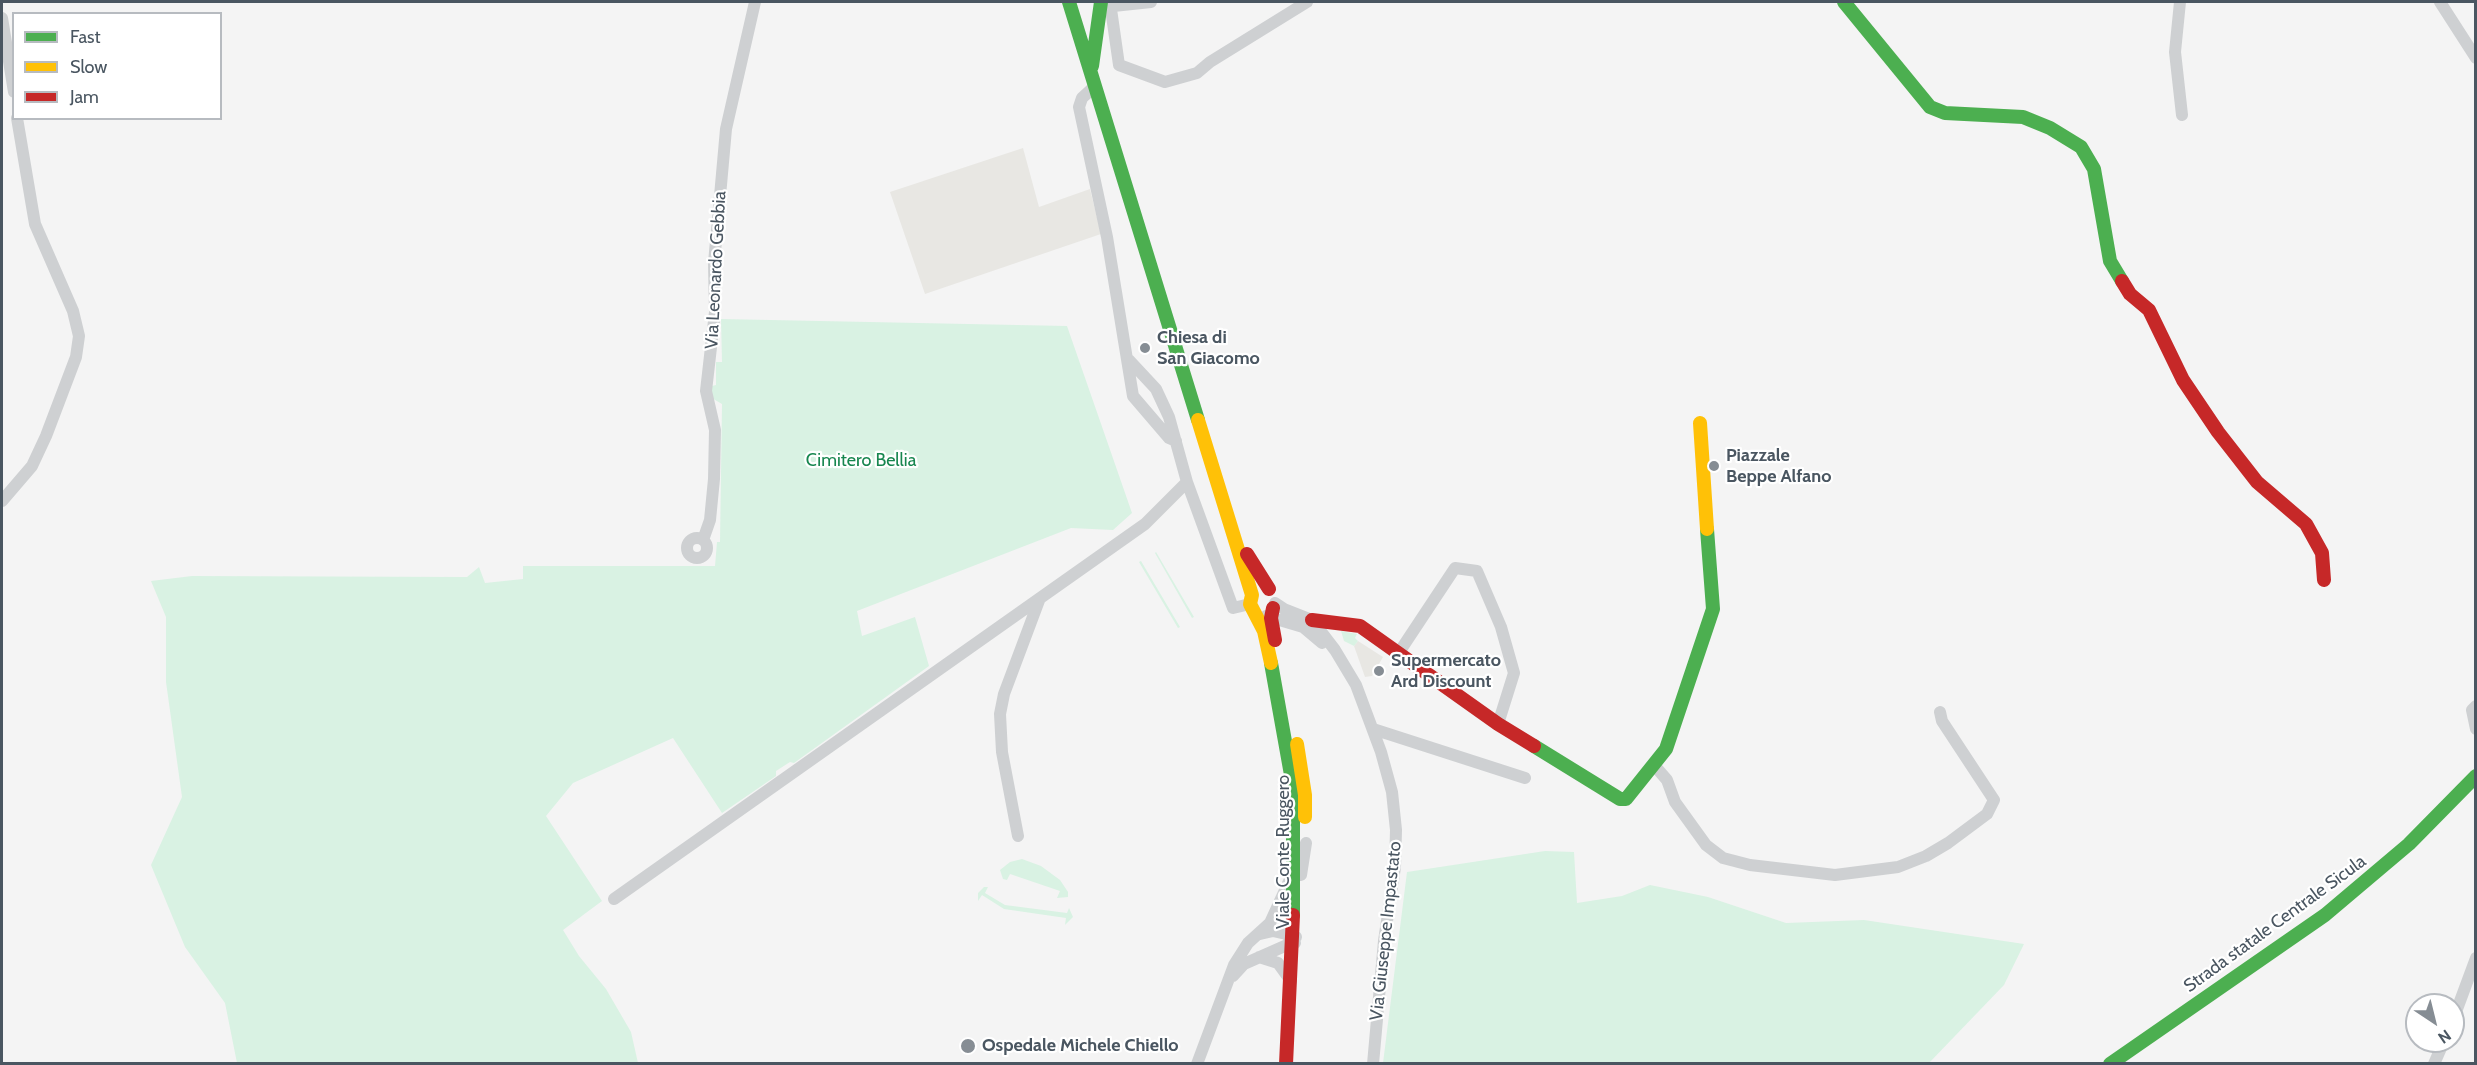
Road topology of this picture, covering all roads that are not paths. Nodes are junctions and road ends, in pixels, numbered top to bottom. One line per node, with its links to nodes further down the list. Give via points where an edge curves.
1 (755, 2): 21 (street, Via Leonardo Gebbia, via 726,129 714,263 715,312 705,391 715,430 714,479 710,520)
2 (1069, 2): 12 (main road)
3 (1151, 2): 8 (street)
4 (1307, 2): 8 (street, via 1191,76 1165,82 1119,65)
5 (1844, 2): 22 (main road, via 1930,107 1944,113 2023,117 2081,147 2094,169 2110,261 2130,294 2149,310 2183,380 2218,432 2257,482 2306,524 2322,553)
6 (2180, 2): 13 (street, via 2175,71)
7 (2440, 2): 10 (street)
8 (1105, 4): 12 (main road, via 1094,41)
9 (2, 18): 11 (street)
10 (2475, 58)
11 (12, 80)
12 (1093, 83): 15 (street, via 1079,107); 19 (main road)
13 (2182, 115)
14 (16, 120): 20 (street, via 35,224 73,310 79,336 76,357 46,436 32,466)
15 (1129, 360): 17 (street, via 1156,389); 17 (street, via 1133,396)
16 (1700, 423): 33 (main road, via 1713,609 1666,749)
17 (1176, 441): 18 (street)
18 (1187, 482): 23 (street, via 1145,524); 24 (street, via 1233,608)
19 (1220, 493): 24 (main road); 24 (main road, via 1251,564 1269,589 1258,589)
20 (2, 501)
21 (703, 540)
22 (2324, 580)
23 (1040, 598): 36 (street, via 1000,714 1002,752); 39 (street)
24 (1263, 607): 25 (street, via 1284,609); 27 (street, via 1312,633); 37 (main road, Viale Conte Ruggero, via 1302,768); 38 (main road, Viale Conte Ruggero, via 1293,786)
25 (1312, 620): 26 (main road, via 1360,626); 27 (street)
26 (1398, 654): 30 (main road); 30 (street, via 1455,568 1477,571 1501,627 1514,673)
27 (1347, 670): 31 (street, Via Giuseppe Impastato)
28 (2475, 706): 32 (street)
29 (1940, 712): 33 (street, via 1942,721 1994,800 1986,814 1948,843 1898,867 1835,875 1723,858 1706,845)
30 (1498, 724): 33 (main road, via 1620,799 1630,796)
31 (1373, 729): 35 (street); 51 (street, Via Giuseppe Impastato, via 1392,792 1396,830)
32 (2475, 729)
33 (1654, 765)
34 (2475, 776): 52 (main road, Strada statale Centrale Sicula, via 2409,844 2325,915)
35 (1525, 778)
36 (1017, 836)
37 (1306, 843): 41 (street, via 1297,935); 50 (main road, Viale Conte Ruggero)
38 (1295, 867): 40 (street, via 1277,912); 41 (main road, Viale Conte Ruggero)
39 (614, 899)
40 (1259, 934): 41 (street, via 1273,931); 45 (street, via 1240,952)
41 (1293, 940): 42 (street); 44 (main road, Viale Conte Ruggero); 49 (street, via 1297,948)
42 (1259, 957): 44 (street, via 1278,963); 45 (street, via 1244,964)
43 (2475, 958): 46 (street)
44 (1291, 981): 48 (main road, Viale Conte Ruggero)
45 (1225, 987): 47 (street)
46 (2463, 993)
47 (1197, 1064)
48 (1286, 1064)
49 (1292, 1064)
50 (1297, 1064)
51 (1373, 1064)
52 (2110, 1064)

